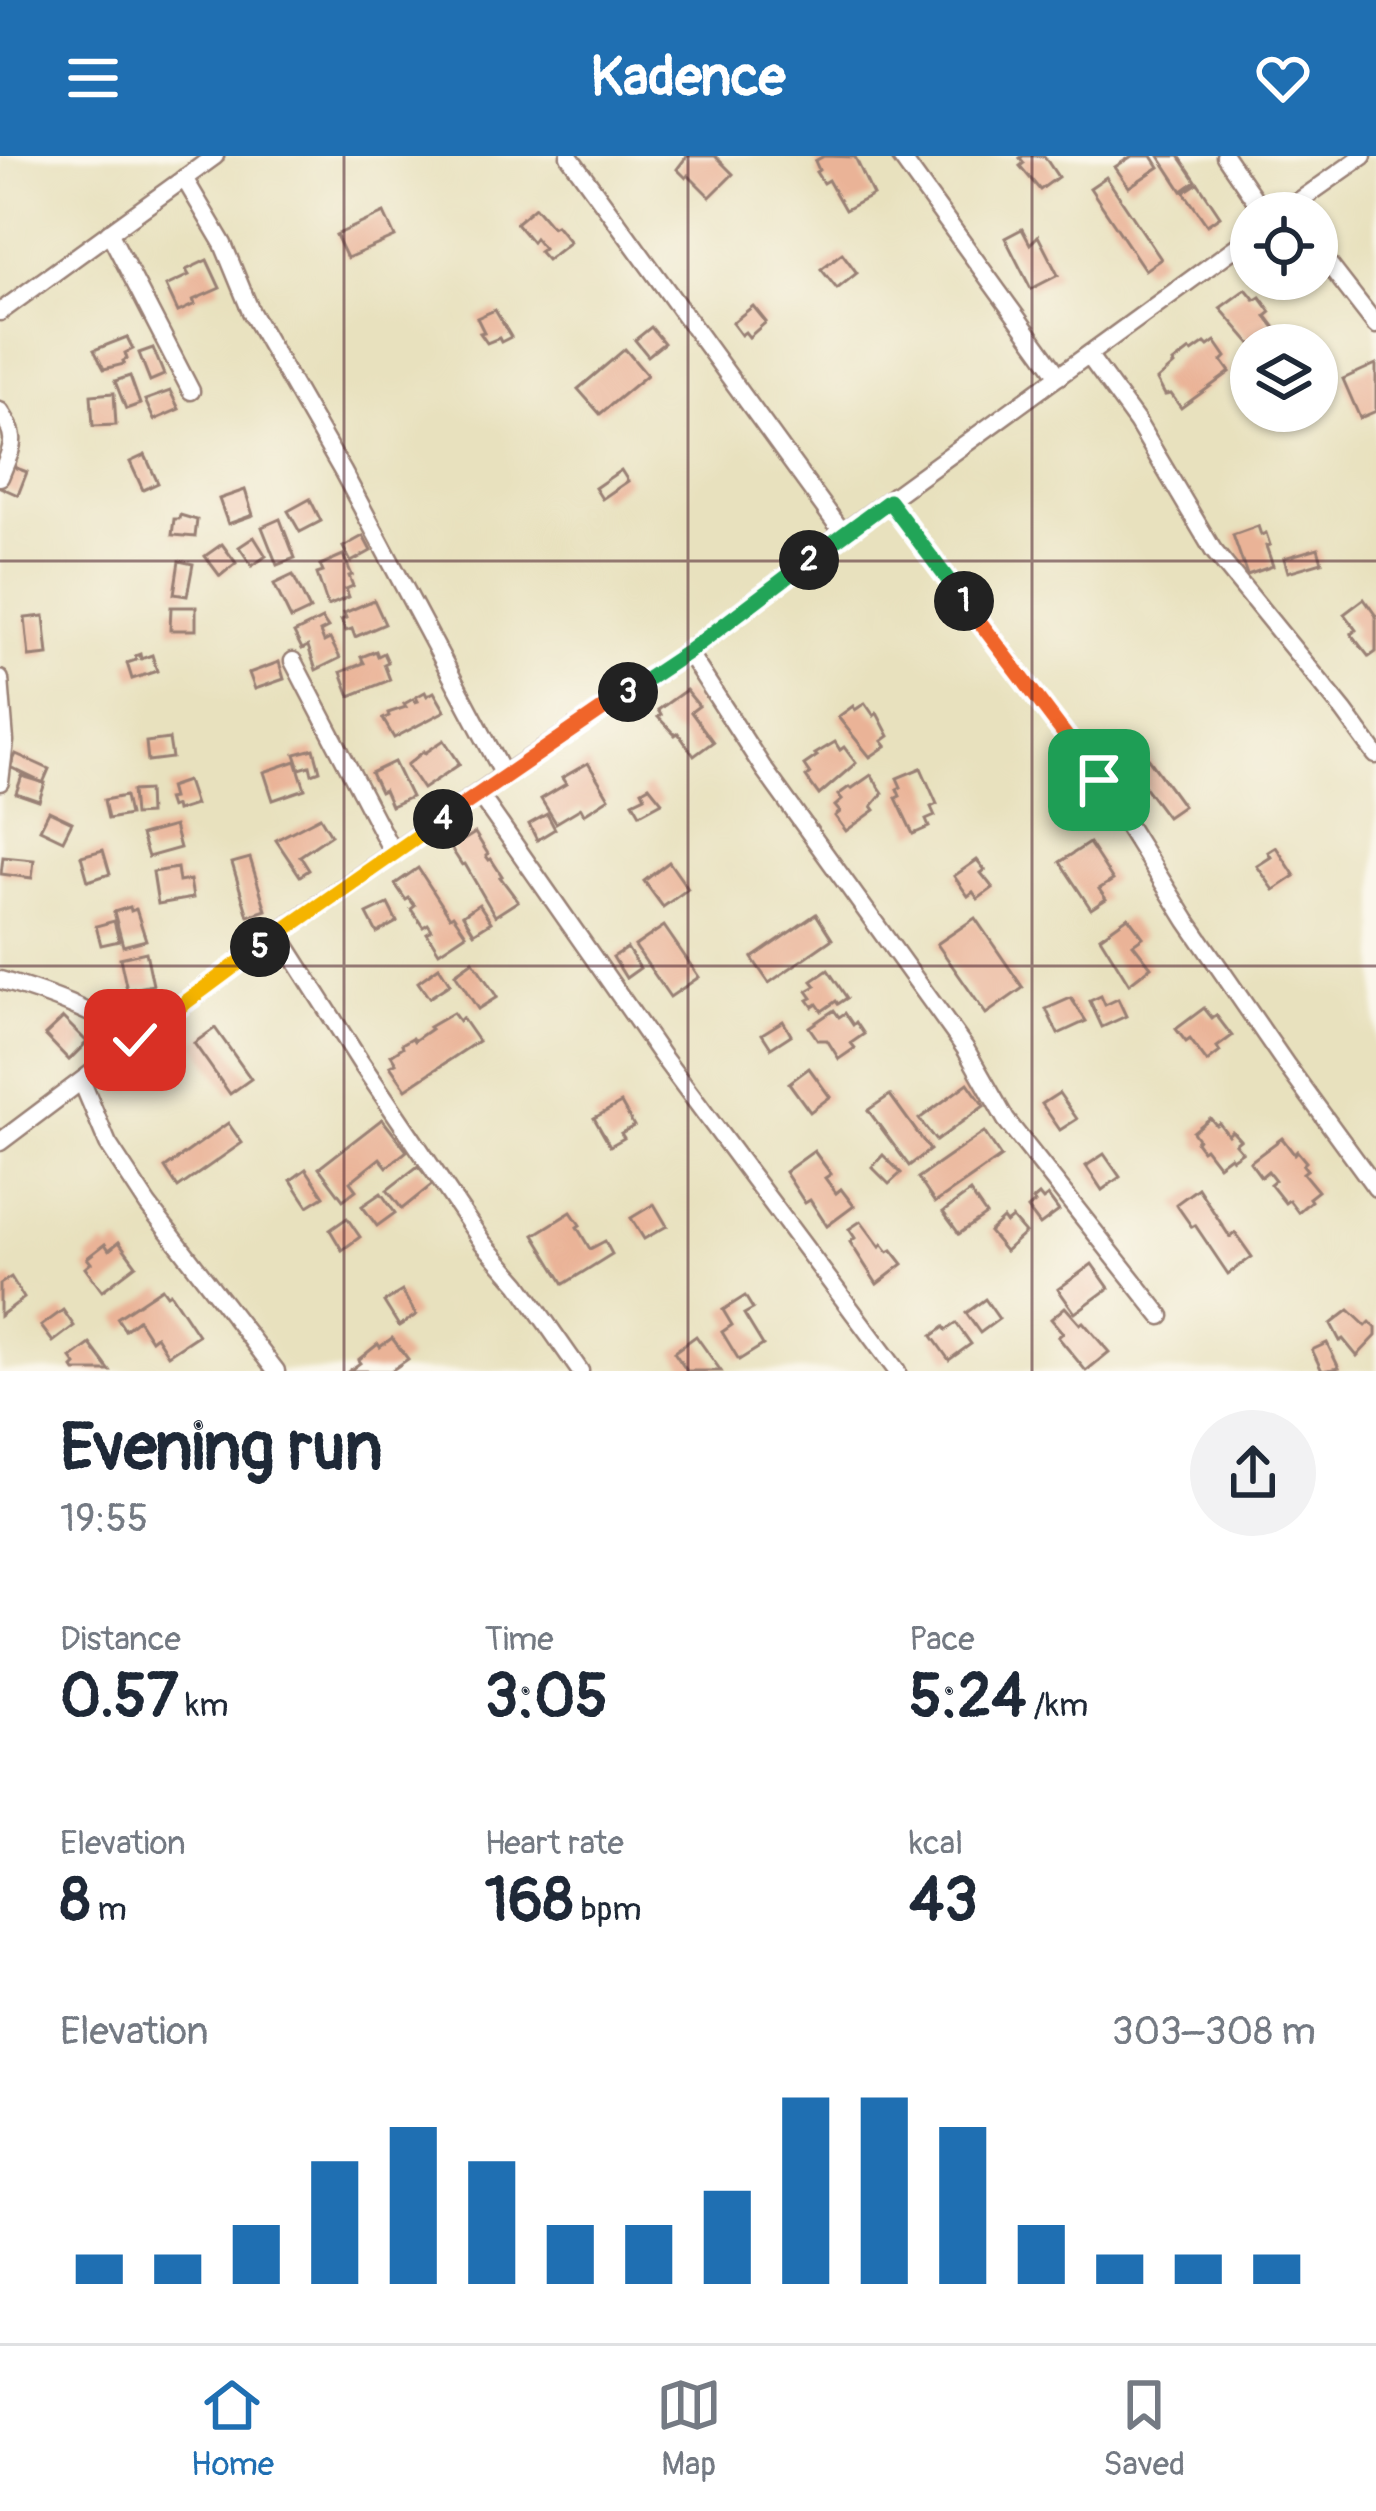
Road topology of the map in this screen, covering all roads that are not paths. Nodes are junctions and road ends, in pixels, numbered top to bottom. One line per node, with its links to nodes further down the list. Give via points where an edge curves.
1 (215, 156): 6 (street)
2 (569, 156): 20 (street)
3 (900, 156): 15 (street)
4 (1225, 156): 7 (street)
5 (1363, 156): 8 (street)
6 (184, 178): 9 (street); 25 (street)
7 (1250, 192)
8 (1314, 192)
9 (110, 232): 12 (street); 16 (street)
10 (1230, 252): 14 (street)
11 (1338, 276): 13 (street)
12 (0, 312)
13 (1376, 325)
14 (1090, 356): 15 (street); 24 (street, via 1213,550)
15 (1059, 376): 19 (street)
16 (191, 391)
17 (0, 411): 18 (street, via 14,439)
18 (0, 477)
19 (889, 501): 20 (street); 34 (street, via 1099,780 1186,921)
20 (844, 533): 21 (street)
21 (688, 652): 25 (street); 35 (street, via 965,1048 1006,1120)
22 (293, 662): 28 (street)
23 (0, 679): 26 (street)
24 (1376, 755)
25 (504, 776): 27 (street)
26 (0, 782)
27 (478, 794): 28 (street); 38 (street)
28 (393, 854): 29 (street)
29 (278, 933): 31 (street); 37 (street, via 483,1243)
30 (0, 980): 31 (street, via 91,1013)
31 (135, 1040): 32 (street)
32 (82, 1082): 33 (street); 36 (street, via 108,1144 148,1205)
33 (0, 1142)
34 (1376, 1188)
35 (1161, 1316)
36 (276, 1371)
37 (580, 1371)
38 (897, 1371)

